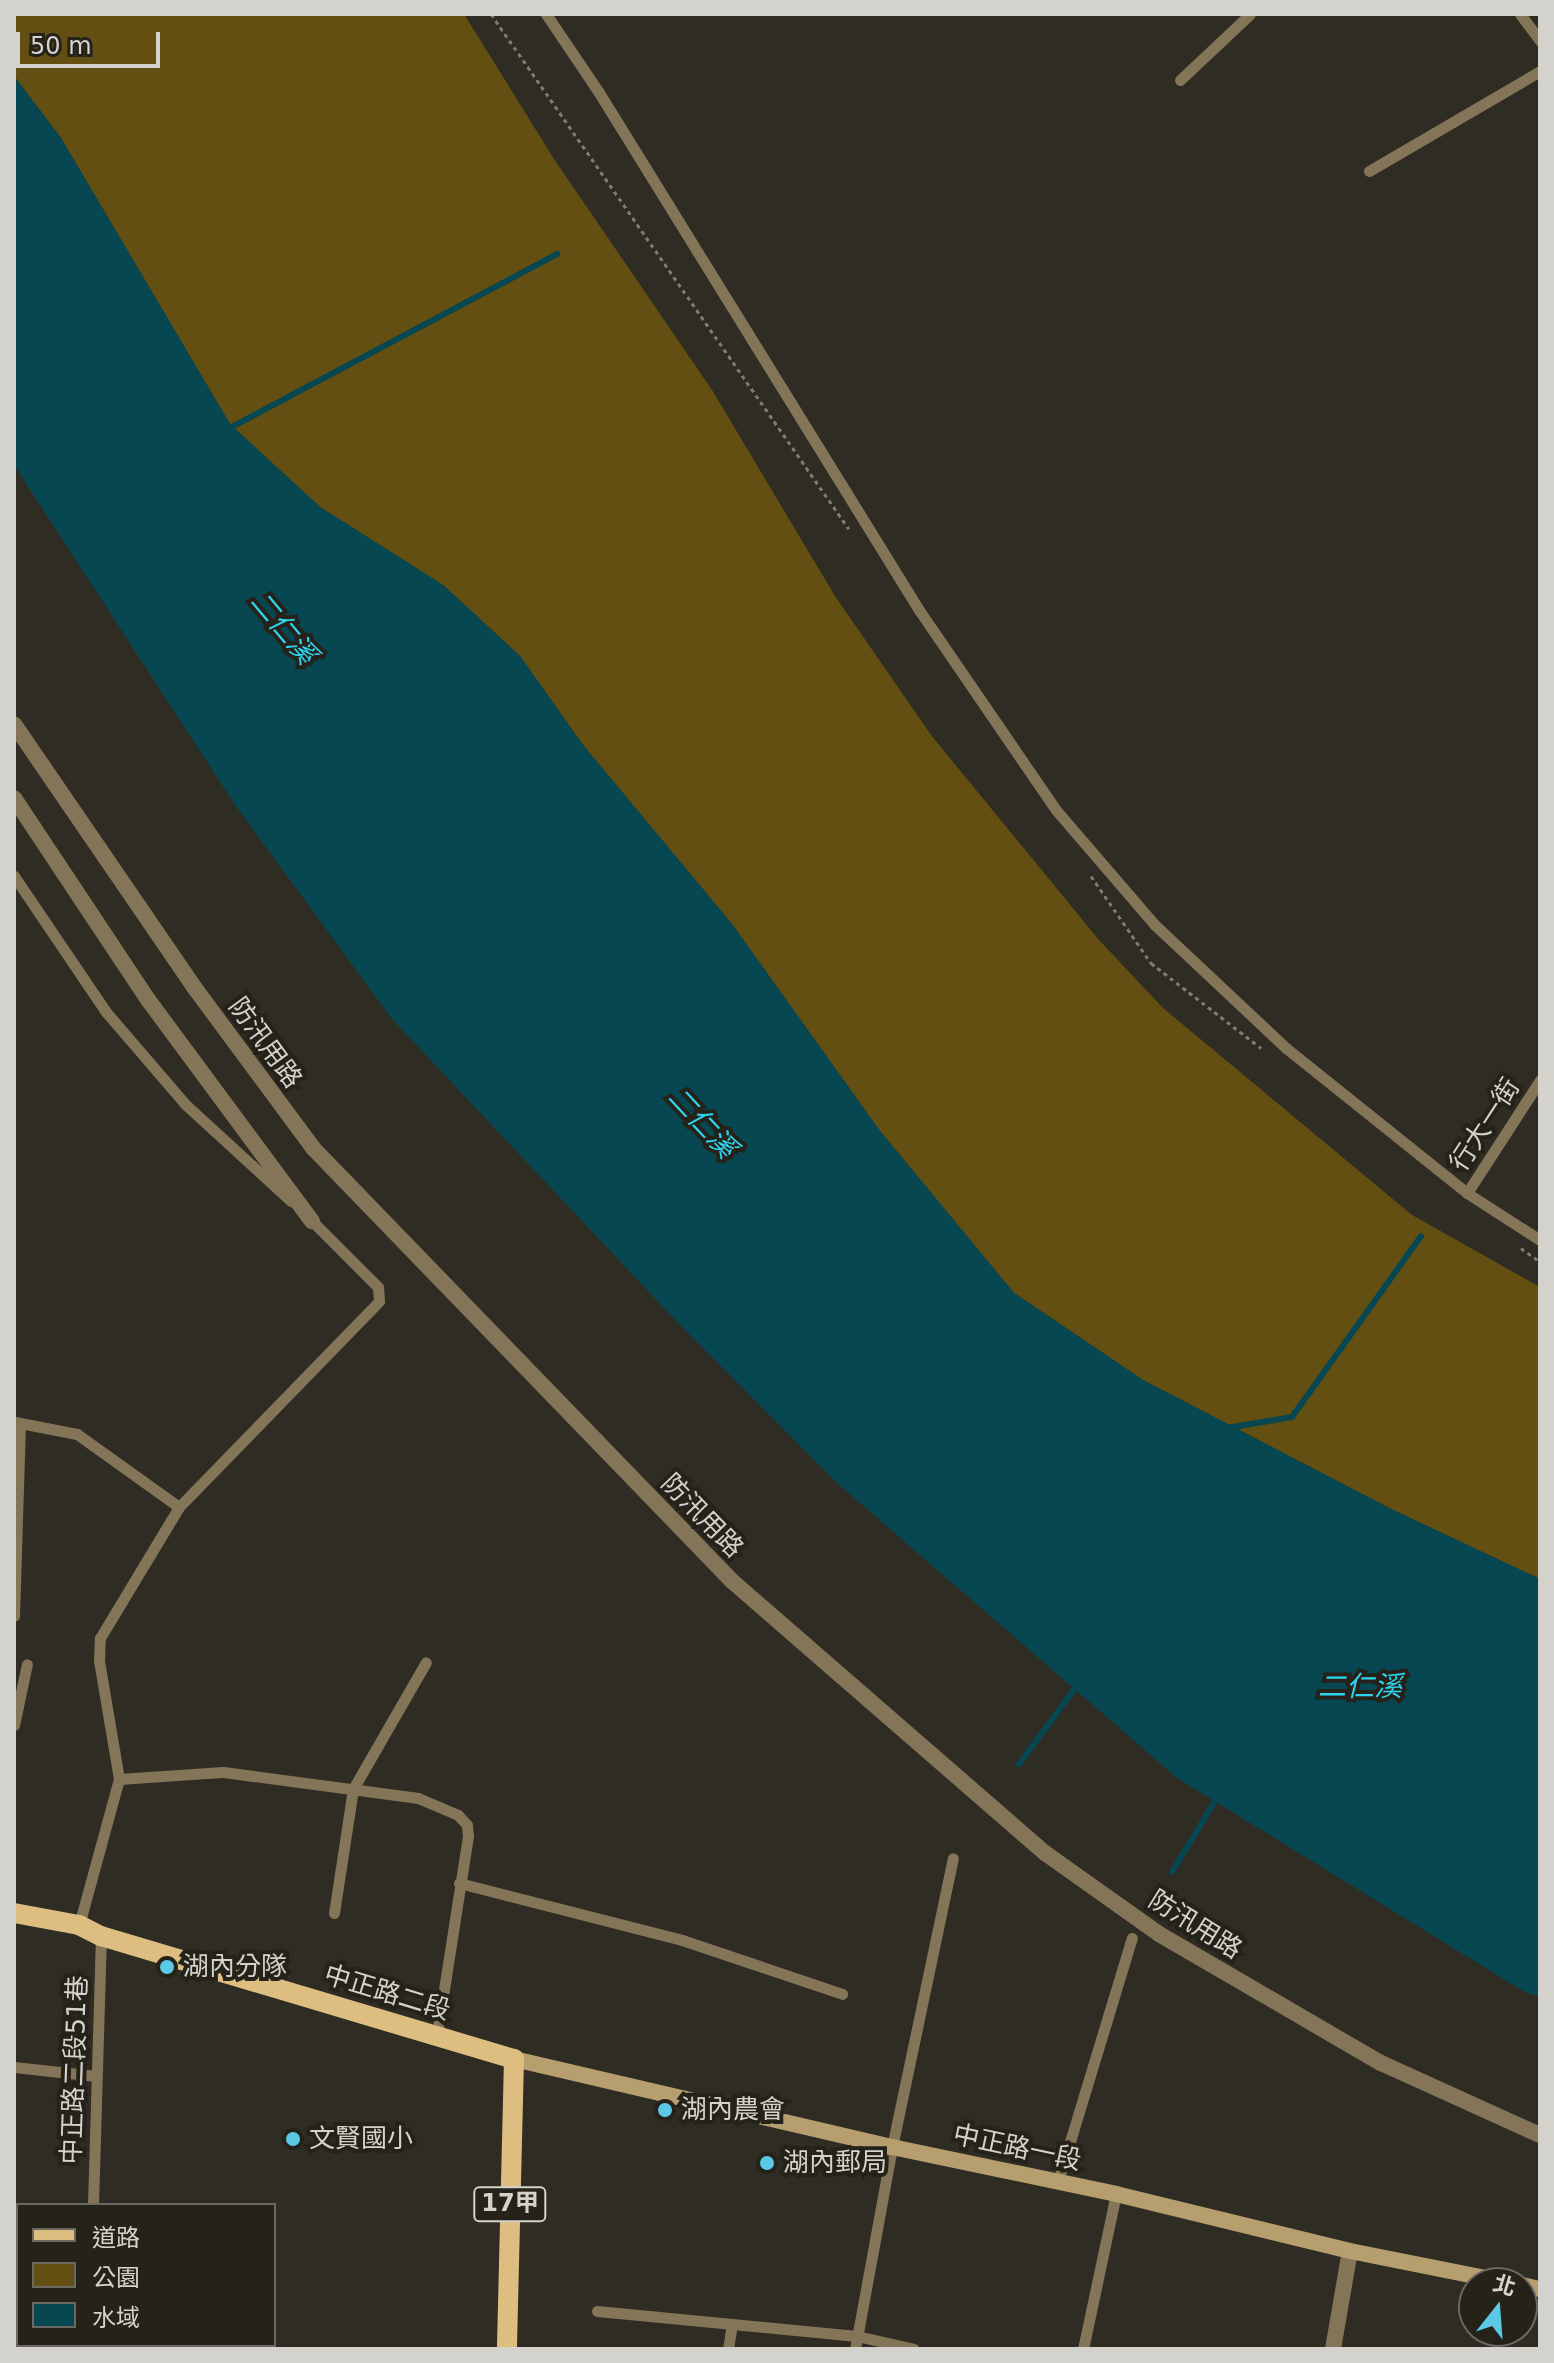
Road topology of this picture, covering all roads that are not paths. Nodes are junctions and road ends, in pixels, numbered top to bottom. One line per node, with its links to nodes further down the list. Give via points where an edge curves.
1 (546, 14): 12 (lane, via 919,610 1056,810 1155,925 1275,1038)
2 (1250, 14): 6 (lane)
3 (1520, 14): 4 (lane)
4 (1540, 41)
5 (1540, 71): 7 (lane)
6 (1180, 80)
7 (1369, 171)
8 (14, 724): 35 (street, 防汛用路, via 194,987 313,1148 732,1581 1045,1853 1159,1934 1381,2063)
9 (14, 798): 13 (street, via 149,1001)
10 (14, 876): 13 (lane, via 116,1024 185,1104)
11 (1540, 1080): 12 (lane, 行大一街)
12 (1467, 1193): 14 (lane)
13 (312, 1221): 16 (lane, via 378,1287 379,1301)
14 (1540, 1240)
15 (17, 1422): 16 (lane, via 84,1438); 17 (lane)
16 (179, 1507): 21 (lane, via 100,1638 99,1661)
17 (14, 1616)
18 (426, 1662): 22 (lane)
19 (27, 1664): 20 (lane)
20 (14, 1725)
21 (119, 1779): 22 (lane, via 223,1772); 27 (lane)
22 (353, 1789): 24 (lane, via 418,1798 458,1815 468,1836); 26 (lane)
23 (953, 1858): 36 (lane)
24 (459, 1883): 30 (lane, via 682,1940); 31 (lane)
25 (14, 1913): 27 (main road, 中正路二段)
26 (334, 1913)
27 (79, 1925): 28 (main road, 中正路二段)
28 (101, 1936): 31 (main road, 中正路二段); 34 (lane, 中正路二段51巷)
29 (1132, 1938): 37 (lane)
30 (842, 1994)
31 (437, 2035): 32 (main road, 中正路二段)
32 (514, 2059): 36 (street, 中正路一段); 45 (main road, 17甲)
33 (14, 2067): 34 (lane)
34 (97, 2076): 39 (lane, 中正路二段51巷)
35 (1540, 2135)
36 (892, 2147): 37 (street, 中正路一段); 44 (lane)
37 (1058, 2181): 38 (street, 中正路一段)
38 (1116, 2194): 40 (street, 中正路一段); 48 (lane)
39 (93, 2203)
40 (1350, 2251): 41 (street, 中正路一段); 49 (street)
41 (1458, 2273)
42 (597, 2311): 43 (lane)
43 (732, 2325): 44 (lane); 46 (lane)
44 (856, 2343): 47 (lane)
45 (507, 2349)
46 (728, 2349)
47 (914, 2349)
48 (1083, 2349)
49 (1333, 2349)

